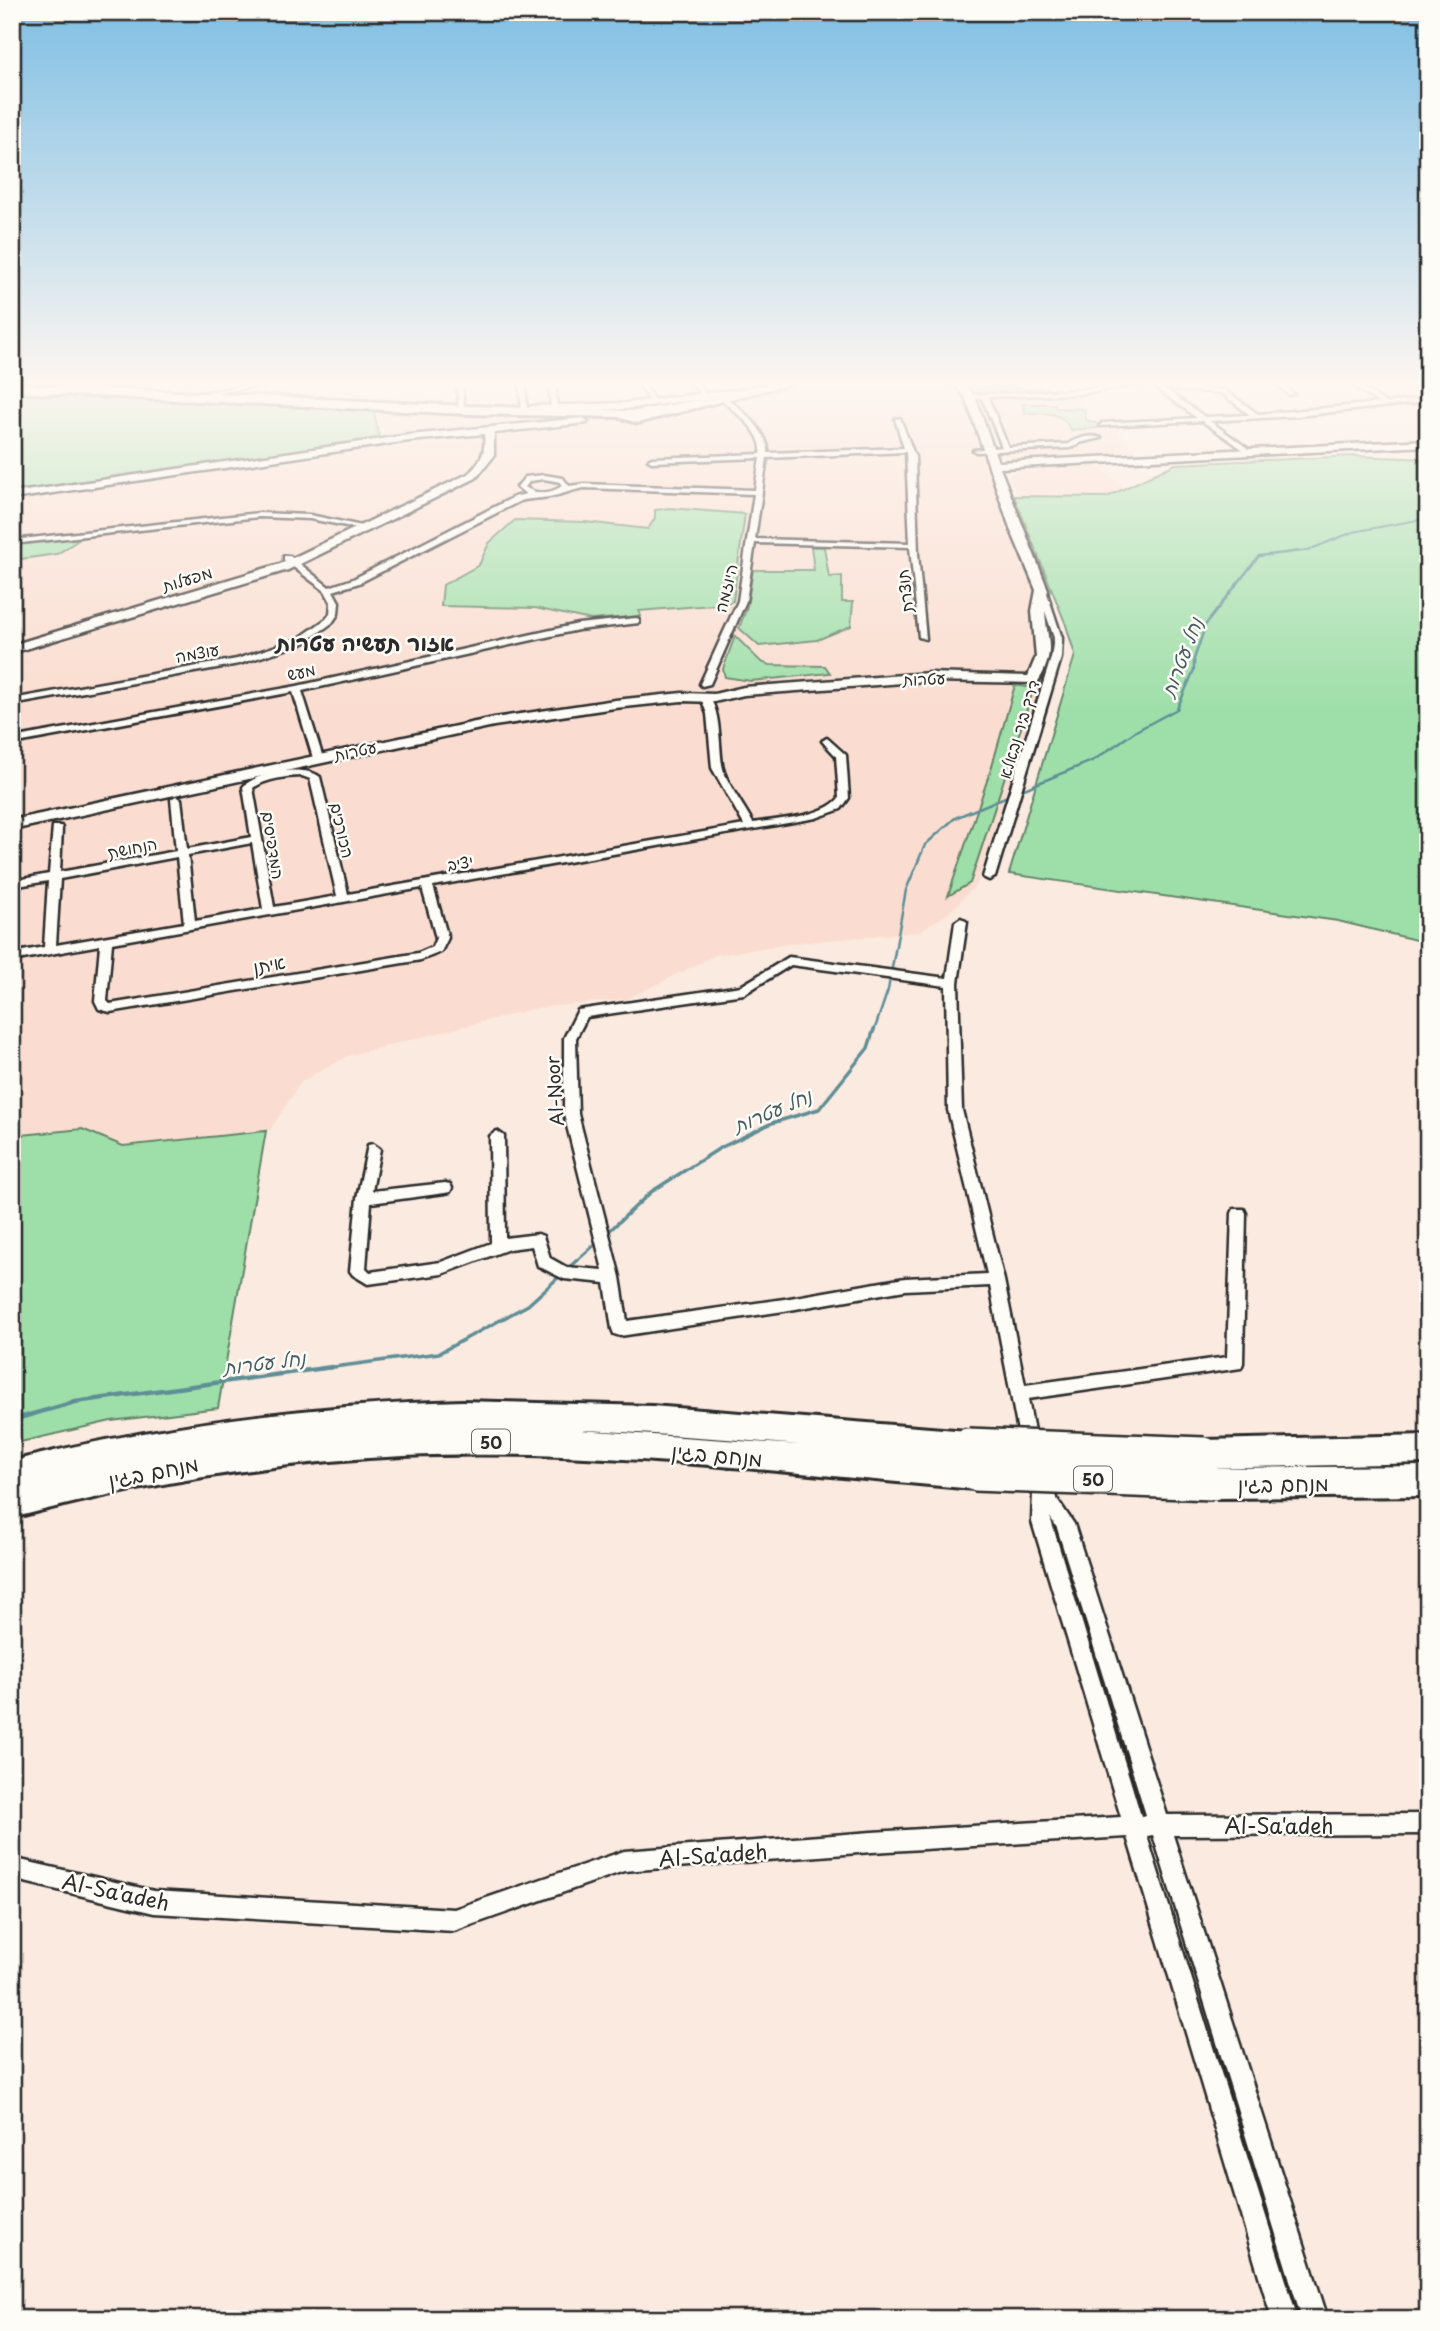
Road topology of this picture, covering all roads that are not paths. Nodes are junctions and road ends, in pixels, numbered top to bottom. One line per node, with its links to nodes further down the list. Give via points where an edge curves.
1 (48, 491): 10 (street)
2 (439, 491): 12 (street)
3 (523, 491): 9 (street); 11 (street)
4 (557, 491): 9 (street)
5 (723, 491): 8 (street)
6 (911, 491): 16 (street, תוצרת)
7 (1007, 491): 22 (street, via 1016,528)
8 (758, 492): 14 (street, היוזמה)
9 (535, 494): 11 (street)
10 (12, 496)
11 (517, 499): 21 (street, via 369,575)
12 (362, 526): 13 (street, מפעלות); 17 (street, מפעלות)
13 (342, 527): 15 (street, via 300,516 241,516); 17 (street, מפעלות)
14 (751, 541): 16 (street); 28 (street, היוזמה, via 739,609)
15 (12, 542)
16 (913, 545): 24 (street, תוצרת)
17 (287, 562): 18 (street, מפעלות); 19 (street); 20 (street); 25 (street, מפעלות)
18 (267, 573): 19 (street); 26 (street, מפעלות)
19 (302, 573): 20 (street)
20 (315, 579): 21 (street)
21 (328, 590): 29 (street, עוצמה, via 335,602 329,621 287,647 239,661)
22 (1042, 590): 28 (street, עטרות, via 1038,605 1045,633 1043,656 1035,677 1026,681 929,677); 42 (street, דרך ביר נבאלא, via 1058,638 1056,658)
23 (636, 621): 27 (street, מעש, via 578,627)
24 (923, 637)
25 (12, 643)
26 (12, 649)
27 (297, 689): 30 (street, מעש); 32 (street)
28 (711, 689): 32 (street, עטרות); 38 (street, via 717,768)
29 (12, 702)
30 (12, 741)
31 (827, 741): 38 (street, יציב, via 841,755 841,803 816,815)
32 (317, 755): 35 (street, עטרות); 36 (street, עטרות)
33 (249, 784): 39 (street, המדפיסים); 45 (street, הכורכים, via 308,773 315,777)
34 (176, 800): 40 (street)
35 (12, 816)
36 (12, 825)
37 (57, 828): 41 (street)
38 (751, 828): 44 (street, יציב)
39 (257, 839): 40 (street, הנחושת); 46 (street, המדפיסים)
40 (182, 853): 41 (street, הנחושת); 48 (street)
41 (55, 877): 43 (street, הנחושת); 50 (street)
42 (989, 877)
43 (12, 884)
44 (427, 884): 45 (street, יציב); 49 (street, איתן, via 442,938 437,949 421,956 110,1008 101,1001)
45 (343, 899): 46 (street, יציב)
46 (269, 912): 48 (street, יציב)
47 (961, 922): 52 (street)
48 (190, 926): 49 (street, יציב)
49 (106, 941): 50 (street, יציב)
50 (50, 951): 51 (street, יציב)
51 (12, 957)
52 (952, 983): 59 (street, Al-Noor, via 789,961 744,990 582,1013 570,1038 571,1114); 60 (street, via 955,1110)
53 (497, 1136): 58 (street)
54 (373, 1149): 56 (street)
55 (445, 1188): 56 (street)
56 (364, 1198): 58 (street, via 358,1271 368,1278 442,1268)
57 (1239, 1213): 61 (street, via 1235,1363)
58 (498, 1247): 59 (street, via 538,1240 543,1262 564,1273)
59 (612, 1277): 60 (street, via 620,1329 905,1284)
60 (996, 1280): 61 (street)
61 (1017, 1393): 67 (street)
62 (1428, 1449): 64 (highway, מנחם בגין / 50)
63 (971, 1459): 64 (highway, מנחם בגין / 50, bridge); 65 (highway, מנחם בגין / 50, via 592,1417 462,1415 352,1419 212,1433); 68 (highway, מנחם בגין / 50, via 459,1441 348,1446 209,1460)
64 (1208, 1469): 66 (highway, מנחם בגין / 50)
65 (12, 1476)
66 (1428, 1481)
67 (1042, 1491): 70 (street, via 1065,1524); 71 (street, via 1041,1522)
68 (12, 1503)
69 (1428, 1824): 70 (street, Al-Sa'adeh)
70 (1157, 1825): 71 (street, Al-Sa'adeh); 74 (street)
71 (1134, 1827): 72 (street, Al-Sa'adeh, via 624,1861 454,1920 154,1902); 73 (street)
72 (12, 1868)
73 (1285, 2319)
74 (1315, 2319)

